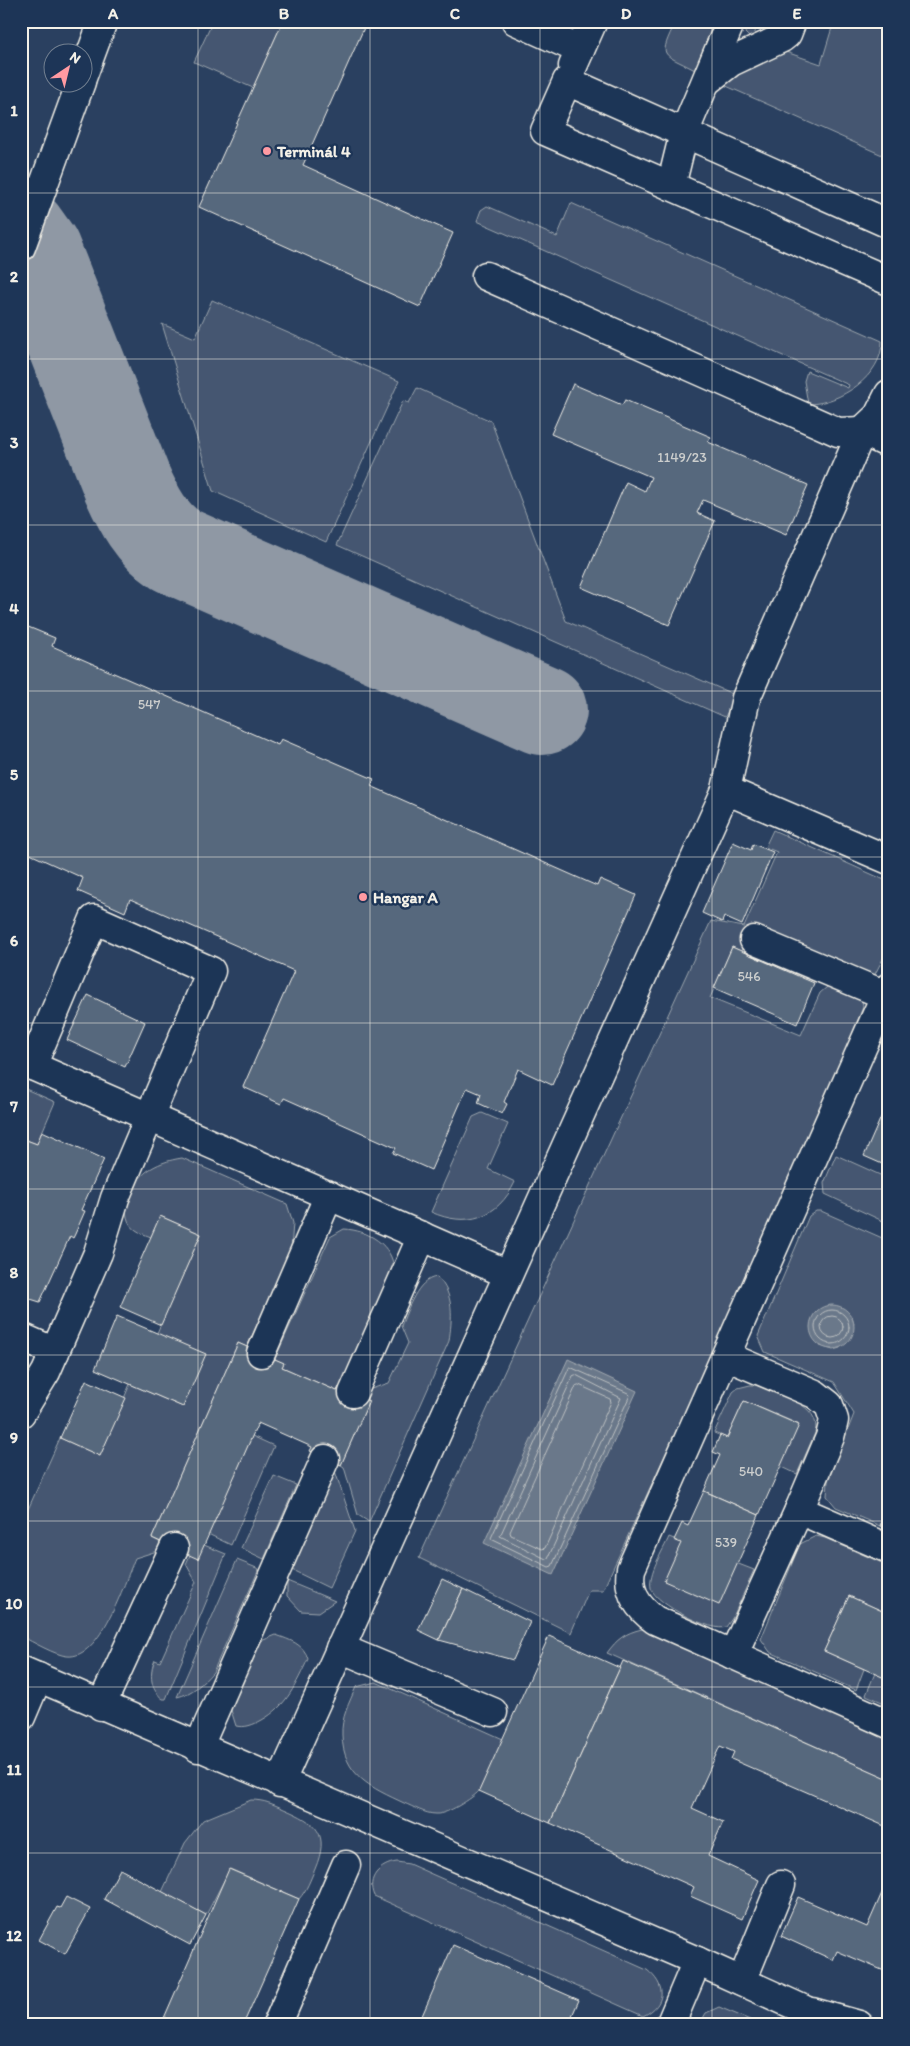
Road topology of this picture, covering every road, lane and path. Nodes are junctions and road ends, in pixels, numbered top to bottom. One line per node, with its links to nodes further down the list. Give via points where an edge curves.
1 (103, 21): 7 (lane)
2 (516, 21): 6 (lane)
3 (593, 21): 6 (lane)
4 (731, 21): 8 (lane)
5 (792, 21): 8 (lane, via 782,38 731,62)
6 (580, 50): 9 (lane)
7 (92, 51)
8 (708, 80): 11 (lane)
9 (567, 82): 11 (lane); 12 (lane, via 545,130)
10 (77, 92): 14 (lane)
11 (684, 134): 12 (lane); 13 (lane)
12 (671, 186): 16 (lane)
13 (889, 224)
14 (21, 247)
15 (486, 276): 18 (lane, via 838,432)
16 (889, 281)
17 (889, 394): 18 (lane, via 878,416)
18 (862, 431): 19 (lane); 20 (lane, via 746,698)
19 (889, 444)
20 (726, 790): 21 (lane); 28 (lane)
21 (889, 860)
22 (754, 940): 23 (lane)
23 (887, 991): 32 (lane)
24 (27, 1064): 25 (lane); 25 (lane, via 94,919 211,971)
25 (149, 1117): 26 (lane); 30 (lane, via 114,1198 98,1253)
26 (329, 1196): 27 (lane); 31 (lane)
27 (422, 1236): 28 (lane); 33 (lane)
28 (508, 1274): 39 (lane)
29 (21, 1337): 30 (lane)
30 (54, 1352): 34 (lane)
31 (261, 1353)
32 (726, 1356): 36 (lane, via 815,1394 829,1405 834,1420 830,1437); 40 (lane, via 631,1569 629,1581 636,1603 655,1620)
33 (353, 1394)
34 (25, 1400)
35 (325, 1459): 46 (lane)
36 (799, 1510): 38 (lane); 40 (lane)
37 (174, 1548): 42 (lane)
38 (889, 1549)
39 (340, 1648): 43 (lane); 47 (lane)
40 (733, 1656): 45 (lane)
41 (30, 1674): 42 (lane); 44 (lane)
42 (101, 1706): 46 (lane)
43 (493, 1712)
44 (21, 1716)
45 (889, 1724)
46 (198, 1748): 47 (lane)
47 (280, 1783): 50 (lane)
48 (346, 1864): 53 (lane)
49 (781, 1885): 51 (lane)
50 (697, 1961): 51 (lane); 54 (lane)
51 (742, 1981): 52 (lane)
52 (803, 2009): 55 (lane); 56 (lane)
53 (277, 2025)
54 (670, 2025)
55 (829, 2025)
56 (859, 2025)

